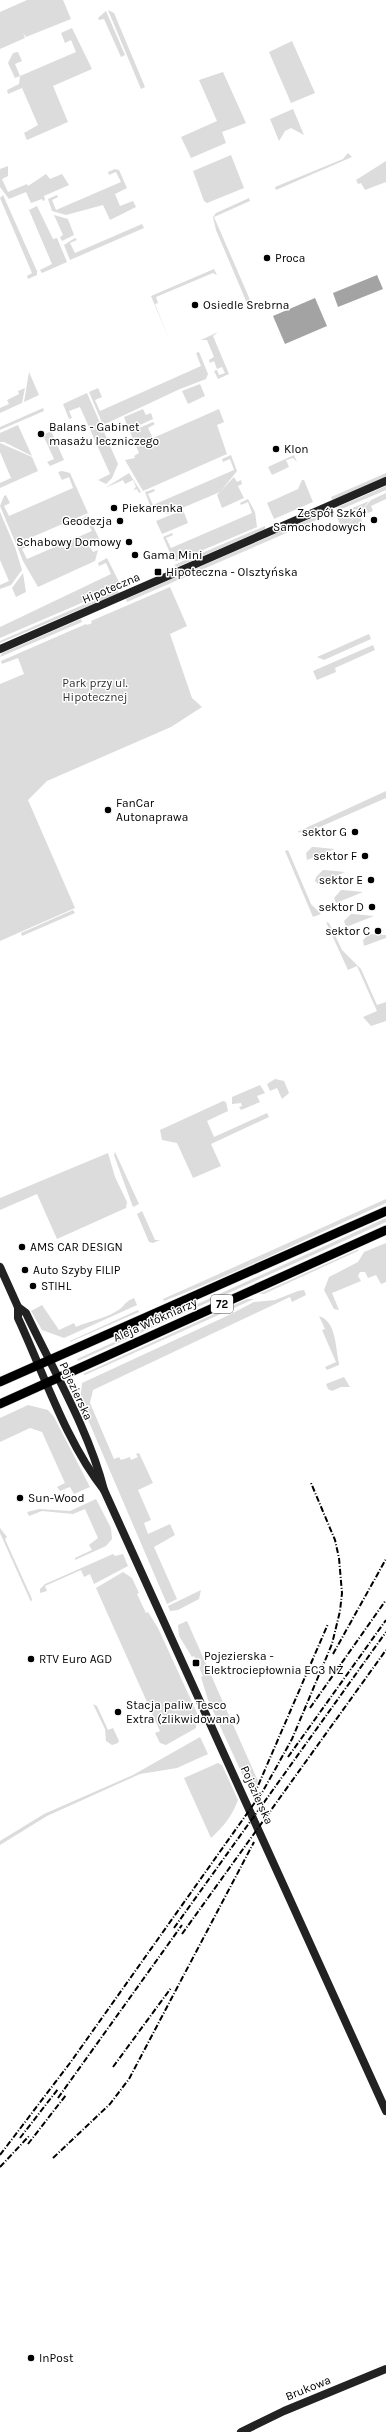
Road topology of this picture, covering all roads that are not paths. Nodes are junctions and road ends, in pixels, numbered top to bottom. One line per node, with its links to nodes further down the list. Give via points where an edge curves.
1 (386, 481): 2 (street, Hipoteczna)
2 (0, 649)
3 (386, 1210): 7 (main road, Aleja Włókniarzy / 72)
4 (386, 1230): 9 (main road, Aleja Włókniarzy / 72)
5 (0, 1268): 6 (street, Pojezierska)
6 (18, 1307): 7 (street, Pojezierska, via 26,1314); 8 (street, Pojezierska, via 18,1318)
7 (49, 1360): 8 (main road, Aleja Włókniarzy / 72); 9 (street, Pojezierska)
8 (39, 1365): 10 (main road, Aleja Włókniarzy / 72); 11 (street, Pojezierska)
9 (57, 1378): 11 (main road, Aleja Włókniarzy / 72); 13 (street, Pojezierska, via 101,1473)
10 (0, 1382)
11 (47, 1382): 12 (main road, Aleja Włókniarzy / 72); 13 (street, Pojezierska, via 93,1477)
12 (0, 1404)
13 (104, 1490): 14 (street, Pojezierska)
14 (386, 2111)
15 (386, 2369): 16 (street, Brukowa, via 284,2411)
16 (241, 2432)

